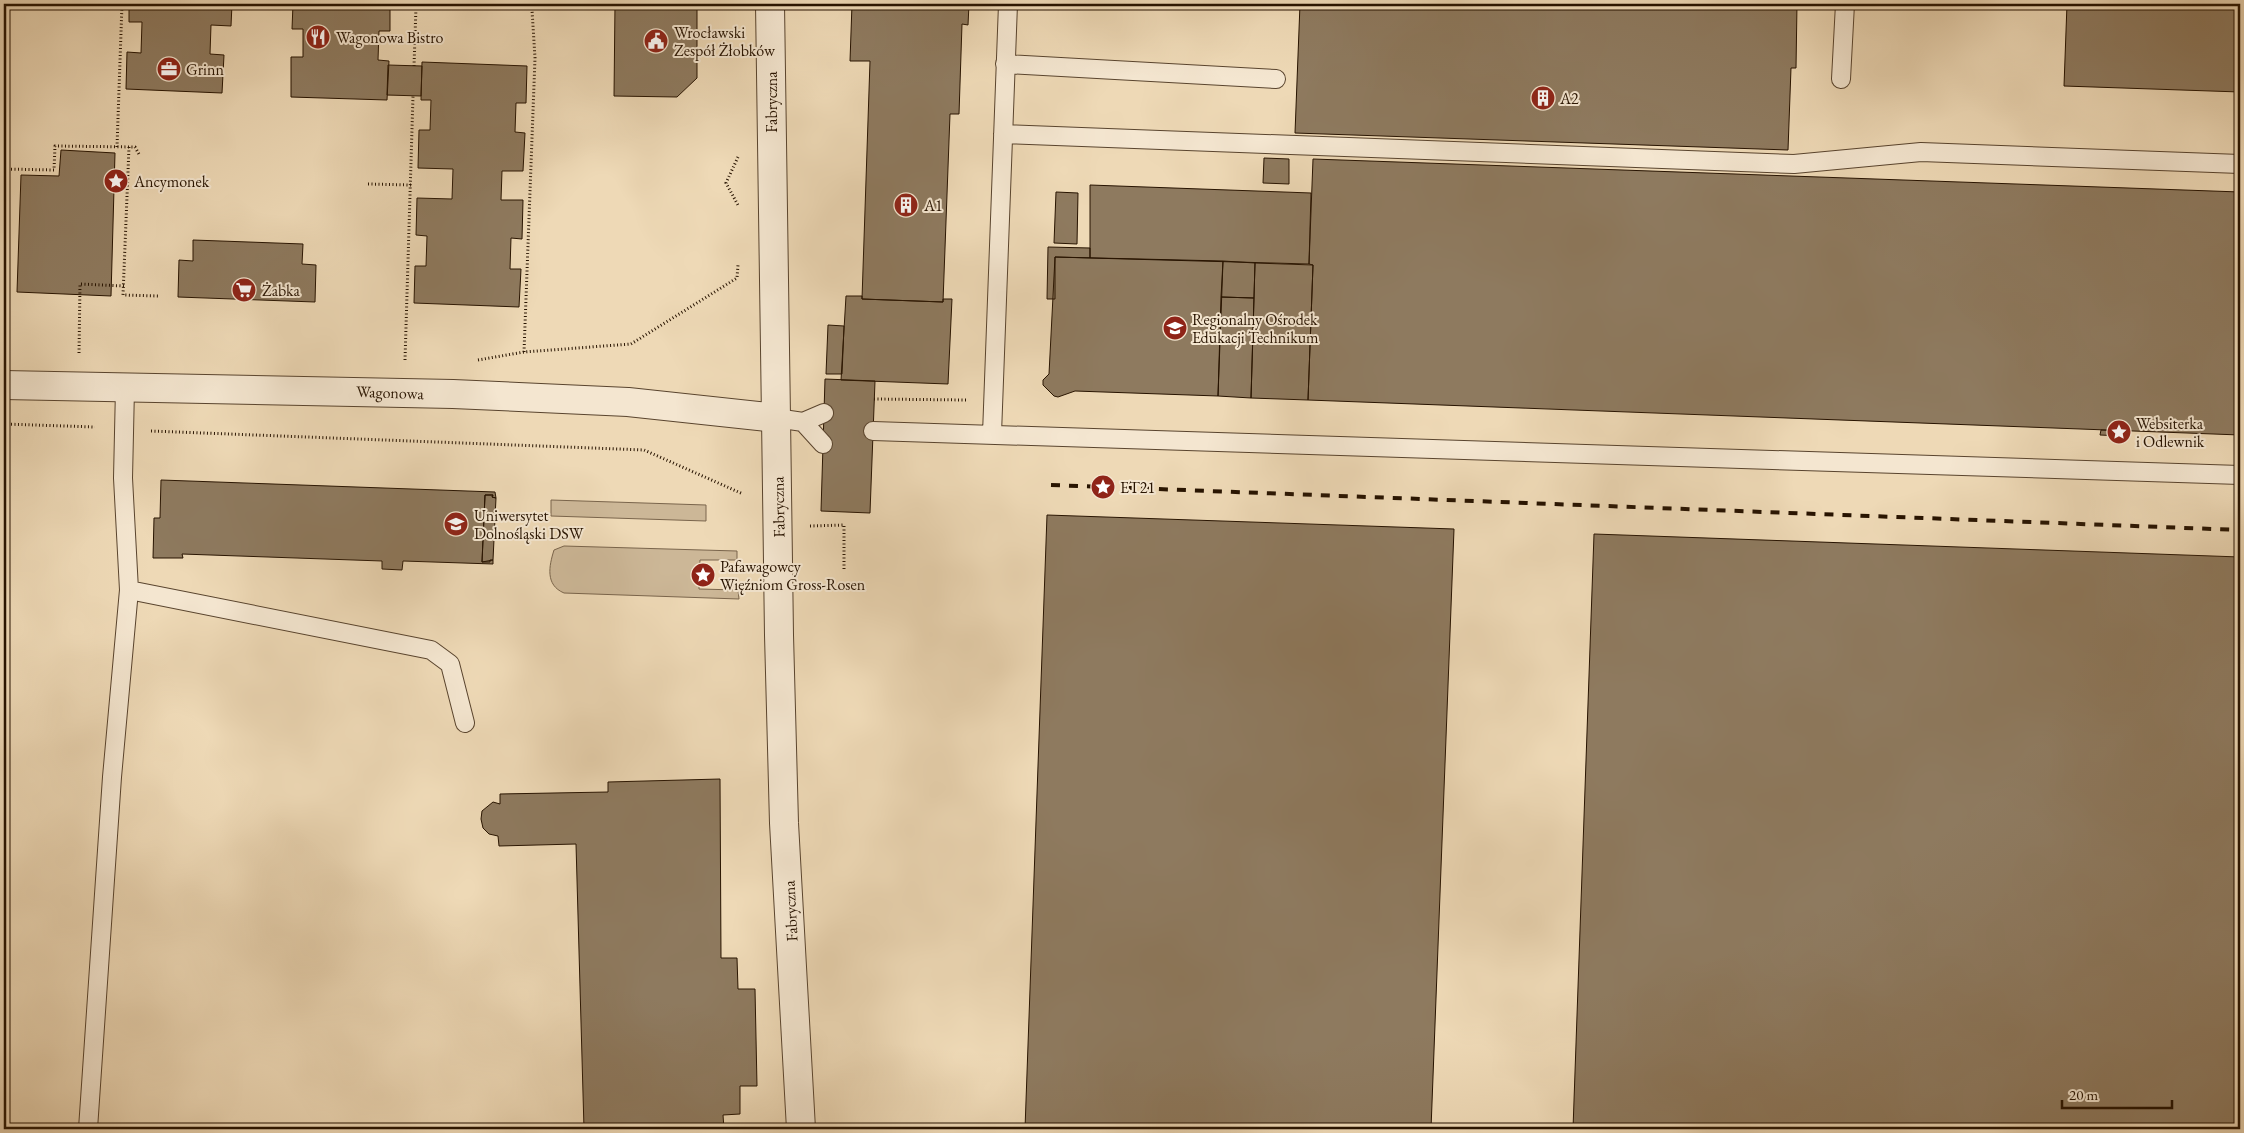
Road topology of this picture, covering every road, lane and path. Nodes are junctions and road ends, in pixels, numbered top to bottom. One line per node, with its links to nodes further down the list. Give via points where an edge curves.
1 (122, 4): 14 (path)
2 (770, 4): 36 (street, Fabryczna)
3 (1008, 4): 8 (lane)
4 (1845, 4): 11 (lane)
5 (415, 5): 6 (path); 9 (path)
6 (426, 6)
7 (532, 10): 27 (path, via 535,58)
8 (1005, 64): 10 (lane); 13 (lane)
9 (414, 66)
10 (1276, 79)
11 (1841, 79)
12 (413, 96): 22 (path)
13 (1003, 134): 18 (lane, via 1794,164 1921,152); 34 (lane)
14 (118, 147): 15 (path); 19 (path, via 55,146 54,170)
15 (129, 147): 16 (path, via 135,147); 25 (path)
16 (140, 156)
17 (6, 159): 19 (path)
18 (2240, 164)
19 (4, 169)
20 (732, 169): 23 (path, via 726,183 739,206)
21 (368, 184): 22 (path)
22 (411, 186): 30 (path)
23 (739, 216)
24 (739, 263): 27 (path, via 737,278 631,344)
25 (124, 286): 26 (path, via 123,295); 28 (path, via 80,284)
26 (158, 296)
27 (524, 352): 29 (path)
28 (78, 353)
29 (471, 361)
30 (404, 363)
31 (4, 386): 32 (street, Wagonowa)
32 (125, 388): 36 (street, Wagonowa, via 453,394 628,402); 39 (lane)
33 (874, 398): 34 (path)
34 (994, 400): 41 (lane)
35 (824, 413): 37 (lane)
36 (776, 418): 37 (lane); 45 (street, Fabryczna)
37 (803, 422): 42 (lane)
38 (4, 424): 39 (path)
39 (123, 429): 44 (path, via 644,450); 47 (lane)
40 (873, 431): 41 (lane)
41 (992, 434): 43 (lane)
42 (823, 444)
43 (2240, 475)
44 (746, 495)
45 (778, 533): 46 (path, via 814,525 844,525); 50 (street, Fabryczna, via 784,823)
46 (844, 571)
47 (129, 590): 48 (lane, via 431,650 450,664); 49 (lane, via 112,777)
48 (465, 723)
49 (88, 1129)
50 (801, 1129)

